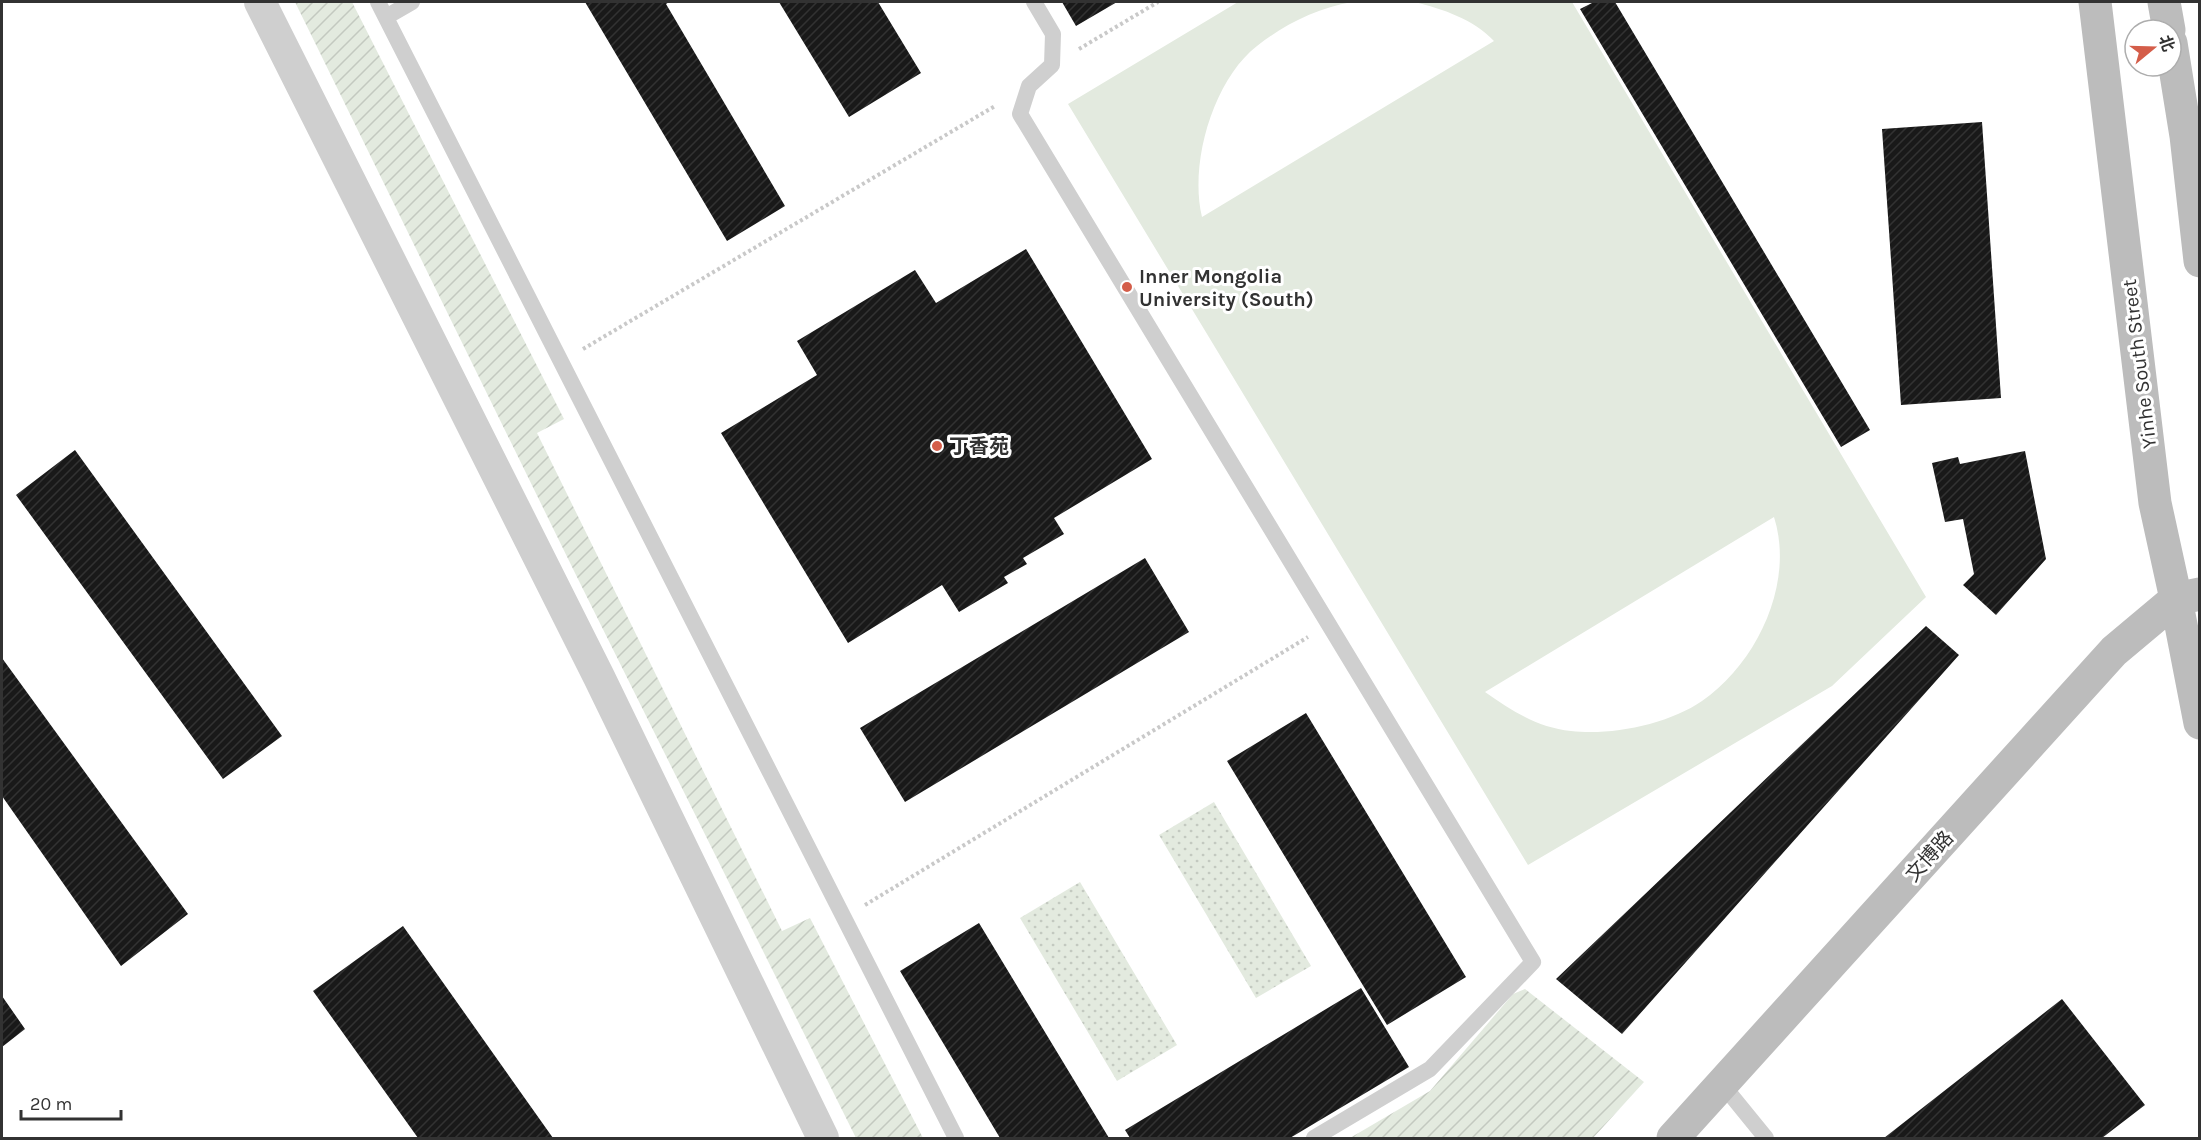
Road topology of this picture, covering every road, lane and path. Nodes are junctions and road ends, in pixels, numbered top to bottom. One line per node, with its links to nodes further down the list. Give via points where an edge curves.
1 (260, 2): 20 (street, via 599,677)
2 (378, 2): 8 (lane)
3 (412, 2): 8 (lane)
4 (1034, 2): 10 (lane, via 1053,34)
5 (1158, 2): 10 (path)
6 (2096, 2): 15 (main road, Yinhe South Street, via 2155,503)
7 (2164, 2): 9 (main road)
8 (386, 17): 14 (lane)
9 (2167, 18)
10 (1052, 65): 12 (lane)
11 (2177, 78): 13 (main road)
12 (1029, 86): 14 (path); 16 (lane, via 1020,114)
13 (2199, 261)
14 (561, 362): 18 (lane)
15 (2188, 596): 17 (main road, Yinhe South Street); 19 (main road, 文博路, via 2114,651)
16 (1329, 624): 18 (path); 22 (lane, via 1533,962 1430,1069)
17 (2199, 723)
18 (844, 918): 21 (lane)
19 (1722, 1084): 23 (main road, 文博路); 24 (lane)
20 (823, 1138)
21 (956, 1138)
22 (1314, 1138)
23 (1673, 1138)
24 (1766, 1138)

